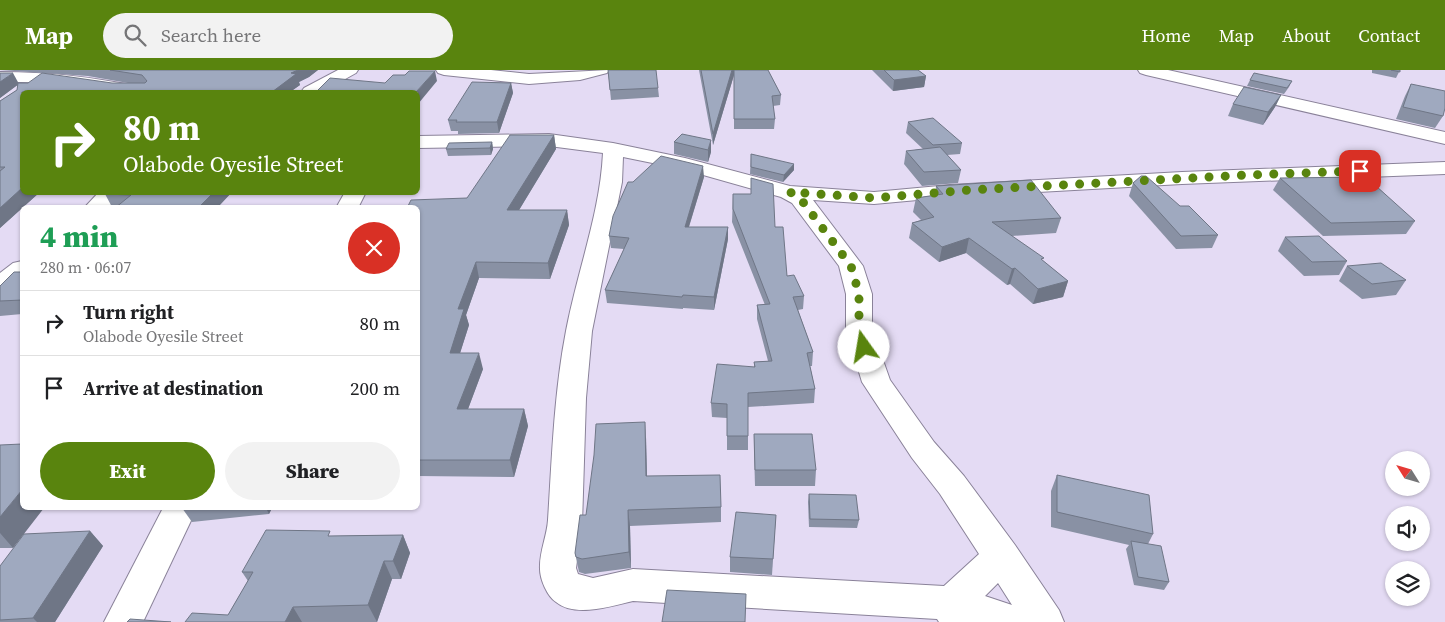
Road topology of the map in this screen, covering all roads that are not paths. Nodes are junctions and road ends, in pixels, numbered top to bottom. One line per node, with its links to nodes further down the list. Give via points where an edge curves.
1 (350, 70): 9 (street)
2 (444, 70): 3 (street, via 529,79)
3 (601, 70)
4 (1146, 70): 10 (street, via 1229,82)
5 (0, 77): 6 (street)
6 (44, 77): 7 (street); 8 (street)
7 (25, 90)
8 (131, 90)
9 (314, 90)
10 (1445, 138)
11 (420, 142): 12 (street, via 549,140)
12 (614, 149): 14 (street); 21 (street, via 612,182 579,331 571,398 565,524 558,568 561,581 570,591 594,594 633,585)
13 (1445, 168): 14 (street, via 1154,180 874,198)
14 (790, 192): 20 (street, via 800,198 851,266 859,294 859,329 876,382)
15 (109, 195): 16 (street)
16 (98, 205)
17 (20, 270): 18 (street)
18 (0, 285)
19 (179, 510): 22 (street)
20 (1002, 556): 21 (street); 24 (street)
21 (954, 613): 23 (street, via 996,616)
22 (123, 622)
23 (1009, 622)
24 (1045, 622)

